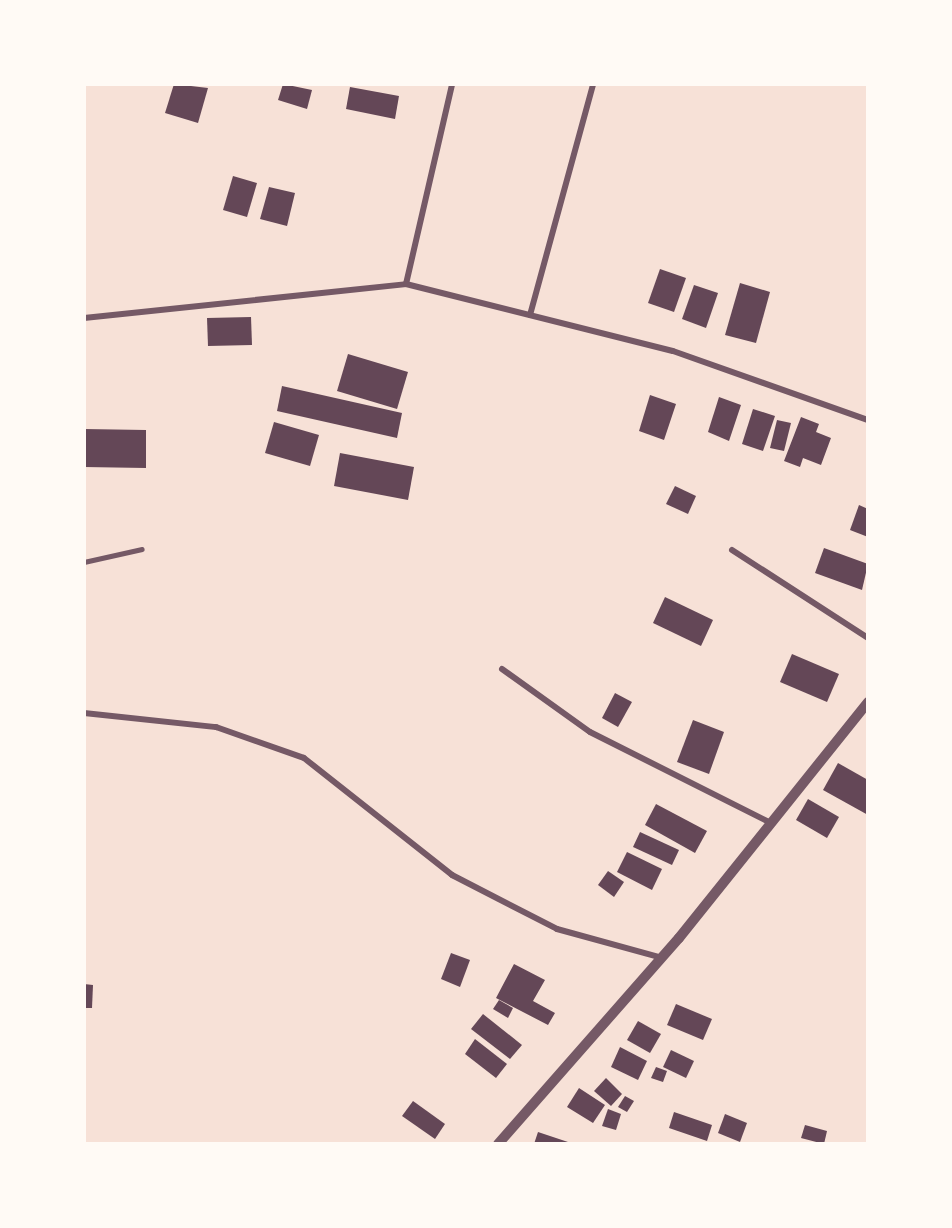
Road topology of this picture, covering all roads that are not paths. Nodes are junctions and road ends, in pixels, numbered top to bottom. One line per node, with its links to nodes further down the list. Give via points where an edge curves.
1 (452, 84): 3 (street)
2 (593, 84): 4 (street)
3 (406, 284): 4 (street); 5 (street)
4 (530, 315): 6 (street, via 673,351)
5 (84, 318)
6 (868, 420)
7 (142, 549): 9 (lane)
8 (732, 550): 10 (street)
9 (84, 562)
10 (868, 638)
11 (502, 669): 14 (street, via 590,732)
12 (868, 702): 14 (street)
13 (84, 713): 15 (street, via 216,727 304,758 452,875 557,929)
14 (772, 824): 15 (street)
15 (662, 958): 16 (street)
16 (498, 1144)

